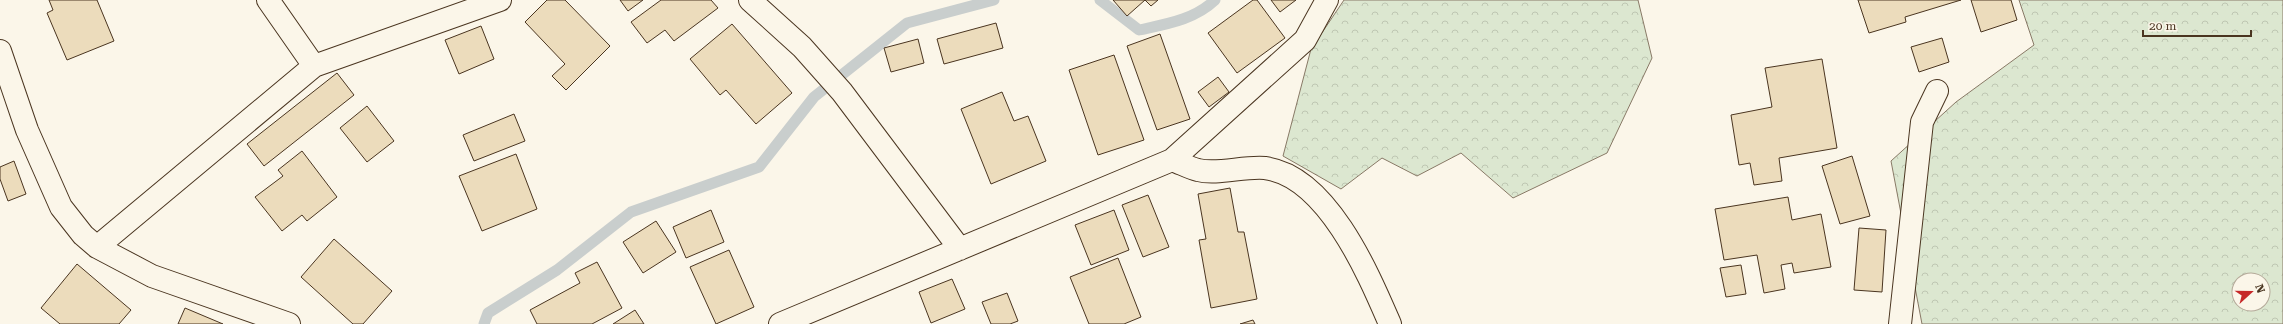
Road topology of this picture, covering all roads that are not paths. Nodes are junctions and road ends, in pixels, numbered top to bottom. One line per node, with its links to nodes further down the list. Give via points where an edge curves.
1 (268, 0): 6 (street)
2 (500, 0): 6 (street)
3 (750, 0): 10 (street, via 802,47 842,92)
4 (1327, 0): 8 (street, via 1305,40)
5 (0, 51): 9 (street, via 27,130 61,207 82,235)
6 (314, 66): 9 (street)
7 (1937, 91): 14 (street, via 1922,122)
8 (1172, 160): 10 (street); 13 (street, via 1199,170 1266,168 1300,181 1328,208 1373,284)
9 (97, 247): 11 (street, via 152,276)
10 (960, 249): 12 (street)
11 (289, 324)
12 (780, 324)
13 (1390, 324)
14 (1900, 324)

